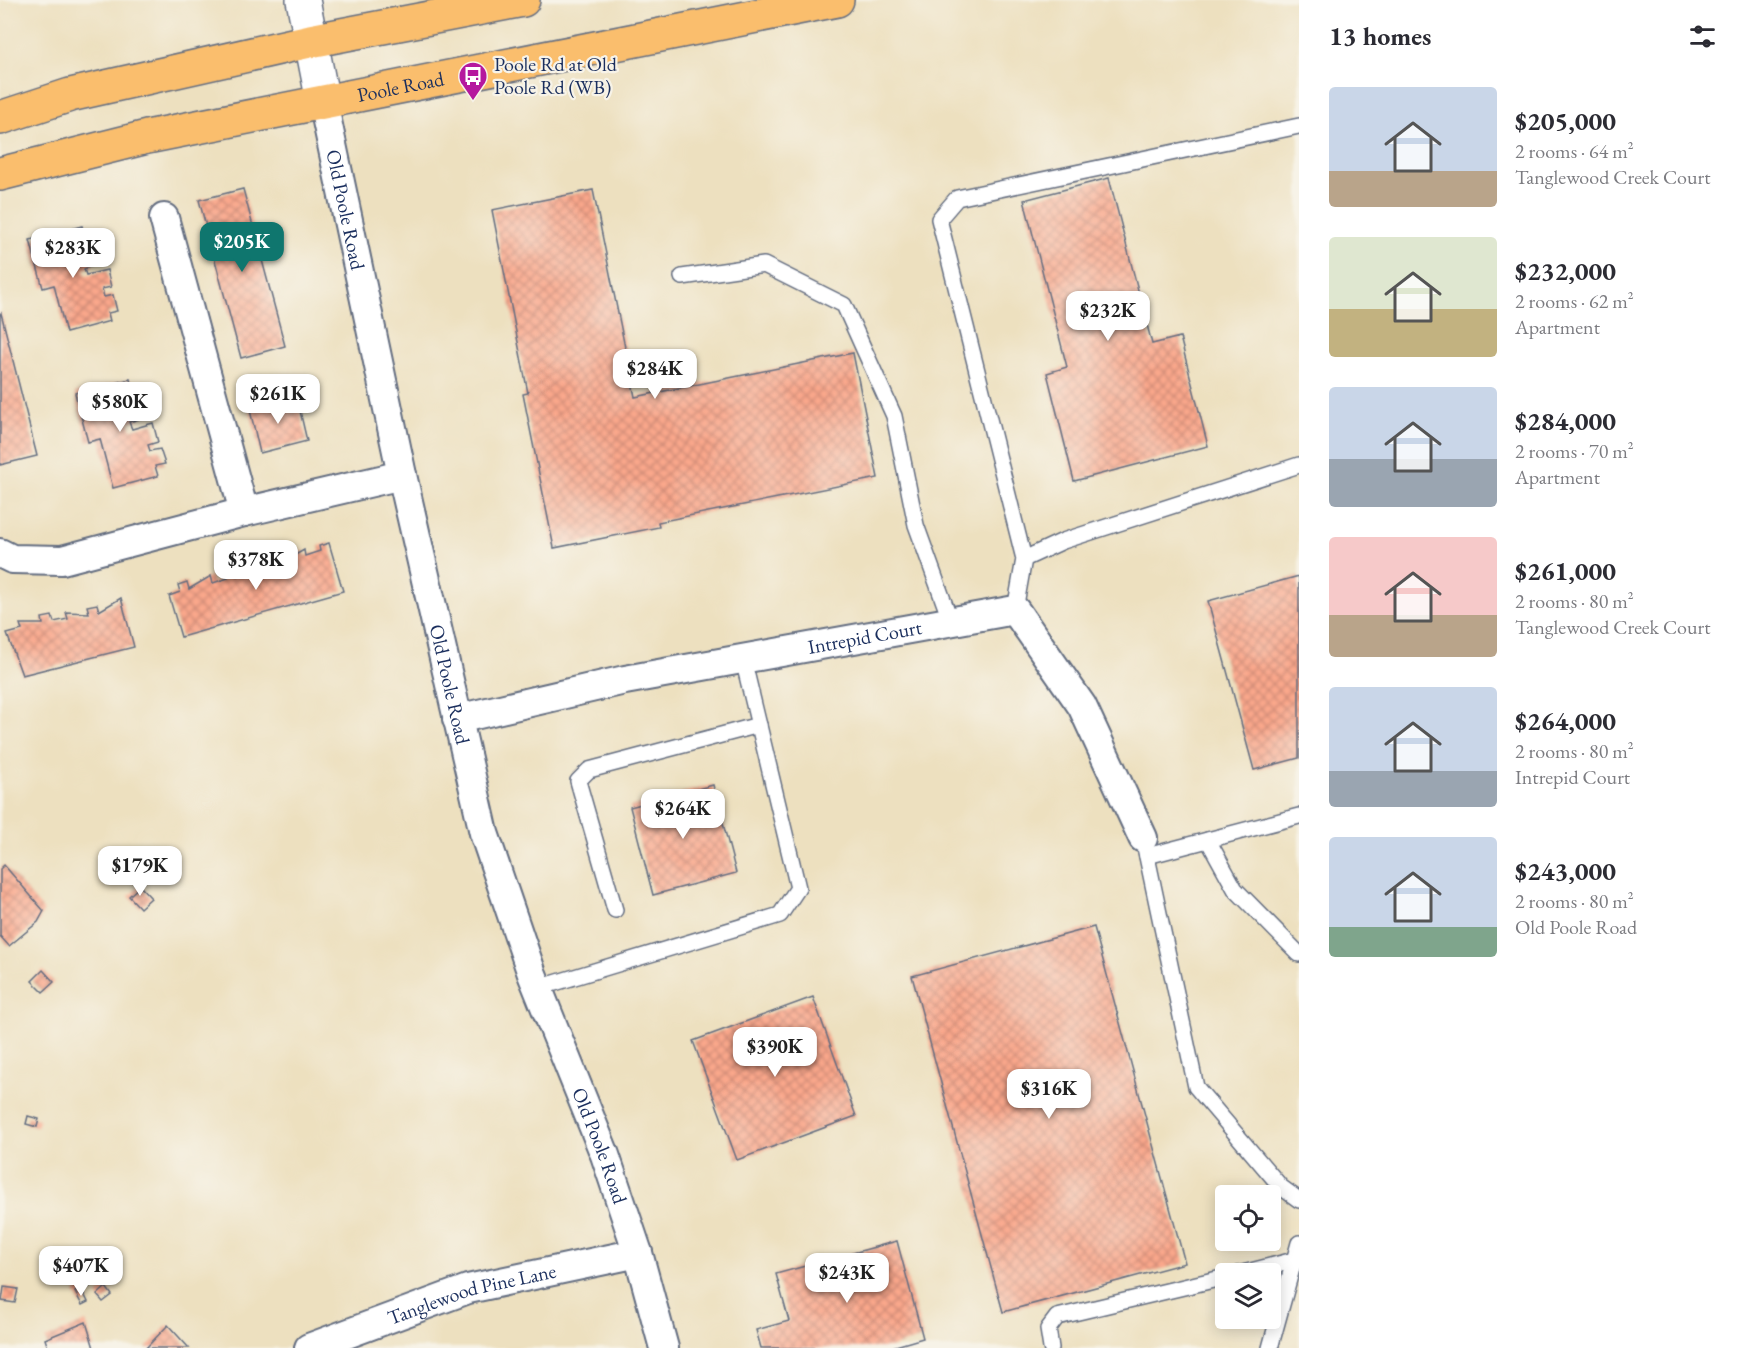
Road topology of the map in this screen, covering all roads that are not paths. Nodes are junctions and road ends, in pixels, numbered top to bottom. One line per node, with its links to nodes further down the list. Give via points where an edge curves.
1 (303, 0): 4 (street, Old Poole Road)
2 (523, 0): 4 (main road)
3 (837, 0): 5 (main road, Poole Road)
4 (310, 41): 5 (street, Old Poole Road); 6 (main road, via 70,95)
5 (323, 102): 8 (main road, Poole Road, via 147,138); 12 (street, Old Poole Road)
6 (0, 118)
7 (1299, 126): 15 (lane, via 957,198 939,219)
8 (0, 174)
9 (164, 218): 13 (street)
10 (682, 278): 17 (lane, via 764,265 843,305 894,416 916,525)
11 (1299, 465): 15 (lane, via 1063,541)
12 (402, 475): 13 (street); 19 (street, Old Poole Road)
13 (244, 512): 14 (street, via 62,560 12,560)
14 (0, 553)
15 (1024, 559): 16 (lane)
16 (1015, 610): 17 (street, Intrepid Court); 23 (street, via 1082,706)
17 (951, 622): 18 (street, Intrepid Court)
18 (744, 659): 19 (street, Intrepid Court, via 626,680); 20 (lane)
19 (457, 719): 26 (street, Old Poole Road, via 484,833)
20 (759, 725): 24 (lane, via 589,770 578,781); 26 (lane, via 798,888 780,915)
21 (1299, 816): 22 (lane)
22 (1208, 840): 23 (lane); 25 (lane, via 1234,889)
23 (1145, 847): 27 (lane, via 1196,1087 1281,1187)
24 (615, 910)
25 (1299, 954)
26 (538, 988): 29 (street, Old Poole Road, via 605,1155)
27 (1299, 1200)
28 (1299, 1243): 30 (lane)
29 (638, 1253): 33 (street, Tanglewood Pine Lane, via 468,1289); 34 (street, Old Poole Road)
30 (1294, 1260): 31 (lane); 36 (lane)
31 (1281, 1263)
32 (1215, 1280): 35 (lane, via 1057,1317 1048,1329)
33 (309, 1348)
34 (664, 1348)
35 (1051, 1348)
36 (1270, 1348)

